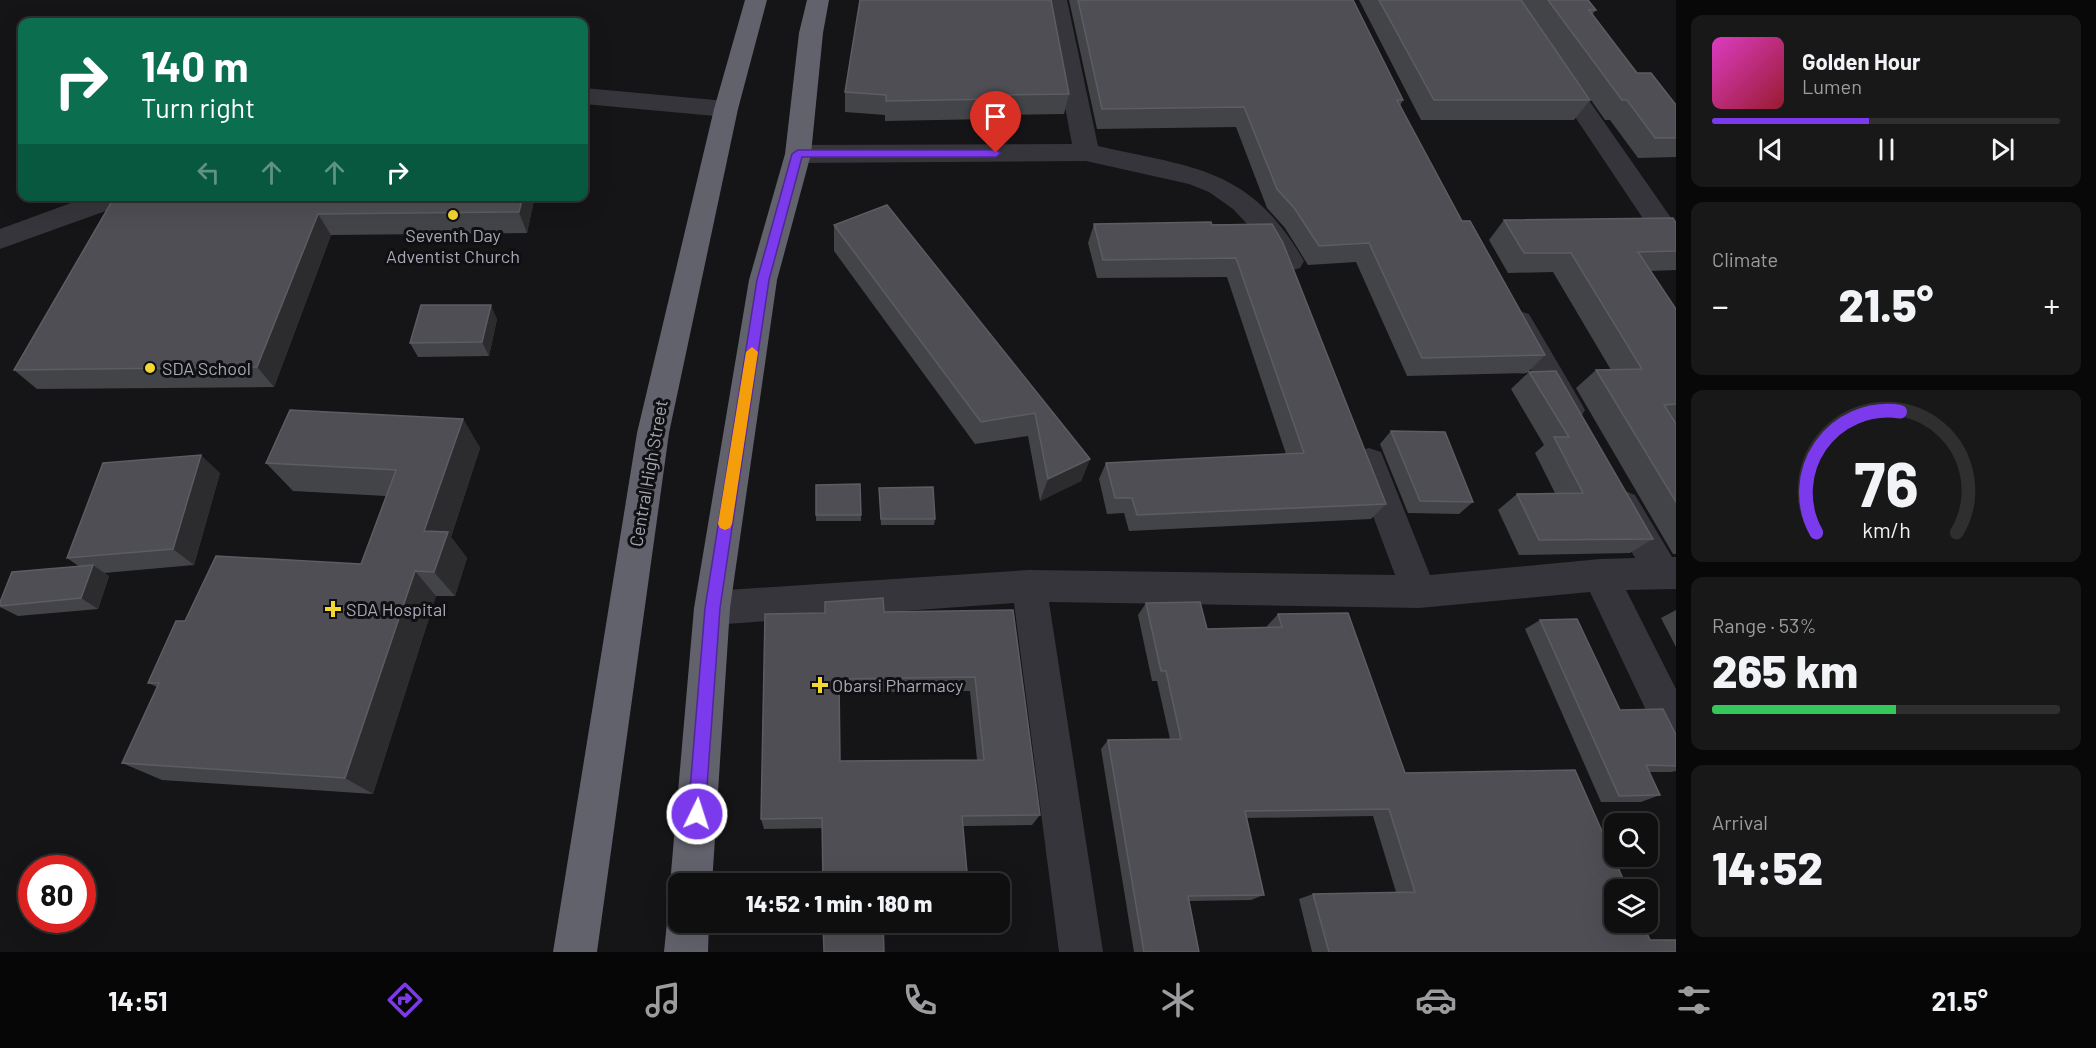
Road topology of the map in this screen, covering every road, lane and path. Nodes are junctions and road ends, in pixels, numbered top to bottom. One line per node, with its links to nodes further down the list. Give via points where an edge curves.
1 (756, 0): 6 (highway, Central High Street)
2 (818, 0): 8 (highway)
3 (1056, 0): 7 (street)
4 (1508, 0): 11 (street)
5 (588, 96): 6 (street)
6 (726, 110): 25 (highway, Central High Street, via 653,433)
7 (1086, 152): 8 (street); 12 (street, via 1196,177 1218,186 1243,202 1273,234 1286,252)
8 (798, 154): 21 (highway, via 763,280)
9 (105, 201): 10 (street)
10 (0, 238)
11 (1676, 246)
12 (1298, 281)
13 (1509, 304): 14 (street)
14 (1579, 429)
15 (1361, 442): 20 (street)
16 (1609, 480): 17 (street)
17 (1669, 573): 18 (street)
18 (1600, 574): 20 (street); 22 (street)
19 (1029, 586): 20 (street); 21 (street); 27 (street)
20 (1419, 592)
21 (712, 608): 23 (highway)
22 (1676, 730)
23 (692, 873)
24 (687, 933): 26 (highway)
25 (575, 952)
26 (686, 952)
27 (1081, 952)

